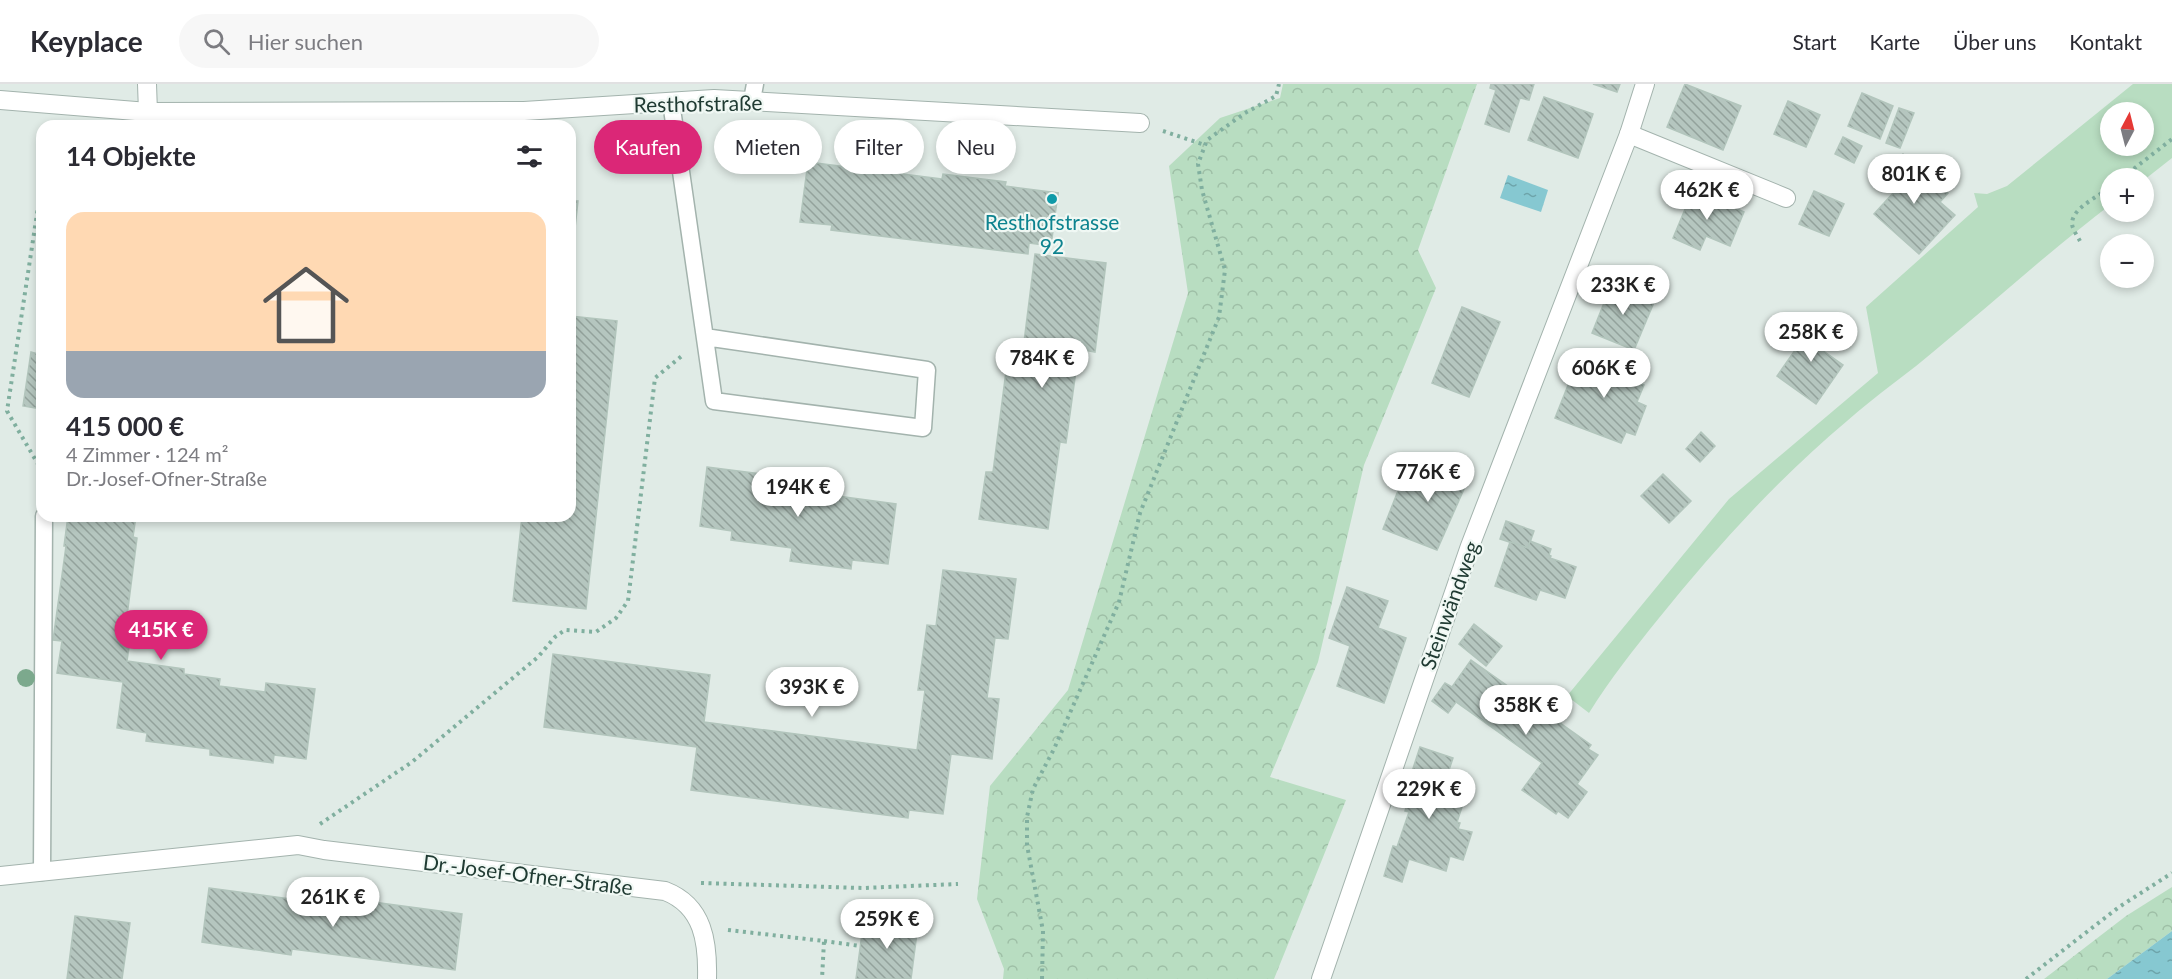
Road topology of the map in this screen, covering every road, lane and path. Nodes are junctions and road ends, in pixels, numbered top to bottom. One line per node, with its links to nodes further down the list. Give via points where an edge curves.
1 (147, 84): 7 (street)
2 (1279, 84): 11 (path, via 1276,96 1245,113)
3 (1645, 84): 9 (street, Steinwändweg)
4 (753, 92): 6 (street, Resthofstraße); 8 (street, Resthofstraße)
5 (0, 100): 7 (street, Resthofstraße)
6 (671, 102): 7 (street, Resthofstraße, via 524,111); 17 (lane)
7 (148, 112)
8 (1140, 123): 11 (path)
9 (1629, 134): 14 (street); 32 (street, Steinwändweg, via 1470,546)
10 (2172, 139): 12 (path)
11 (1205, 145): 31 (path, via 1198,164 1202,189 1225,270 1219,317 1140,513 1119,602 1033,789 1027,845 1043,931)
12 (2134, 168)
13 (2100, 194): 16 (path, via 2073,217 2072,226)
14 (1786, 198)
15 (36, 220): 18 (path, via 7,411)
16 (2080, 241)
17 (705, 338): 17 (lane, via 714,401 923,428 927,370); 20 (path, via 655,378 628,601 616,618 596,632 565,630 555,637 538,657 412,762 320,824)
18 (36, 461)
19 (44, 522): 21 (lane)
20 (298, 845): 21 (street, Dr.-Josef-Ofner-Straße); 29 (street, Dr.-Josef-Ofner-Straße, via 665,891 677,895 692,911 705,934)
21 (42, 872): 23 (street, Dr.-Josef-Ofner-Straße)
22 (2172, 873): 33 (path)
23 (0, 876)
24 (693, 882): 25 (path, via 863,888)
25 (958, 884)
26 (720, 932): 27 (path)
27 (824, 941): 28 (path); 30 (path)
28 (860, 946)
29 (707, 979)
30 (822, 979)
31 (1042, 979)
32 (1321, 979)
33 (2026, 979)

